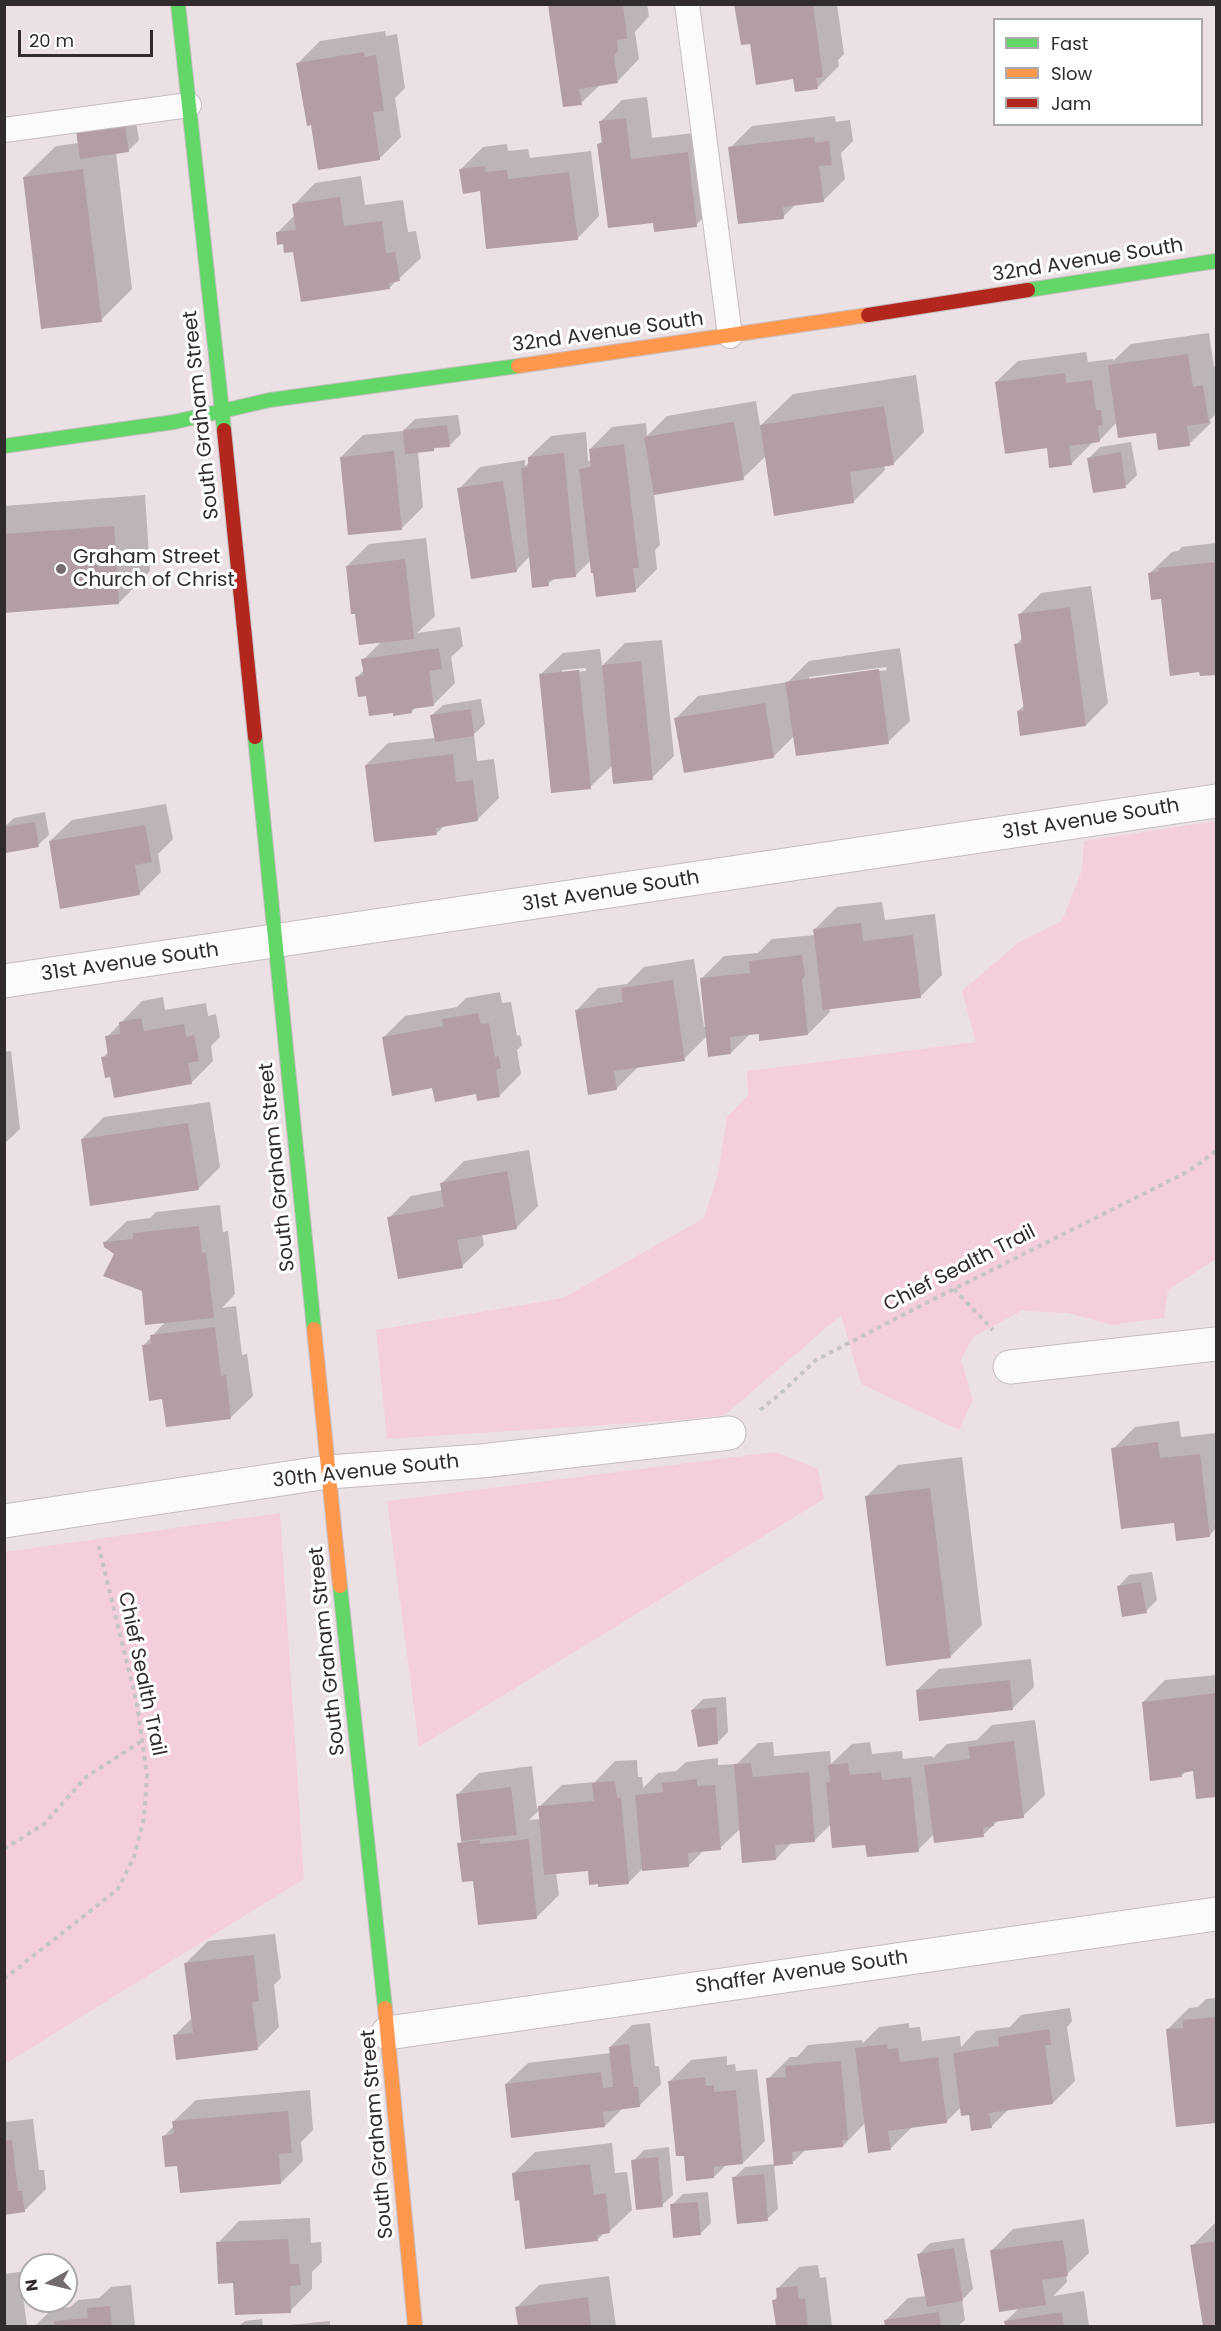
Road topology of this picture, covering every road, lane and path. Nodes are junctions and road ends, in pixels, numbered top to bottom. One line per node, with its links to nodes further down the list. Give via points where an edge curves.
1 (178, 4): 3 (street, South Graham Street)
2 (687, 4): 6 (lane)
3 (189, 105): 4 (lane); 7 (street, South Graham Street)
4 (4, 130)
5 (1216, 261): 6 (street, 32nd Avenue South)
6 (730, 336): 7 (street, 32nd Avenue South, via 270,400)
7 (222, 411): 8 (street, 32nd Avenue South, via 174,422); 10 (street, South Graham Street)
8 (4, 446)
9 (1216, 801): 10 (street, 31st Avenue South)
10 (274, 942): 11 (street, 31st Avenue South); 17 (street, South Graham Street)
11 (4, 981)
12 (1216, 1151): 13 (path, Chief Sealth Trail, via 1189,1171)
13 (954, 1289): 15 (path, via 993,1330); 16 (path, Chief Sealth Trail, via 816,1360 779,1395)
14 (1216, 1344): 15 (street)
15 (1010, 1366)
16 (729, 1433): 17 (street, 30th Avenue South, via 481,1461)
17 (328, 1472): 18 (street, 30th Avenue South); 24 (street, South Graham Street)
18 (4, 1521)
19 (110, 1547): 20 (path, Chief Sealth Trail, via 99,1548 137,1704)
20 (142, 1741): 21 (path, via 86,1777 44,1824); 23 (path, Chief Sealth Trail, via 147,1775 144,1818 134,1857 118,1889)
21 (4, 1849)
22 (1216, 1914): 24 (street, Shaffer Avenue South)
23 (4, 1979)
24 (388, 2033): 25 (street, South Graham Street)
25 (415, 2326)

